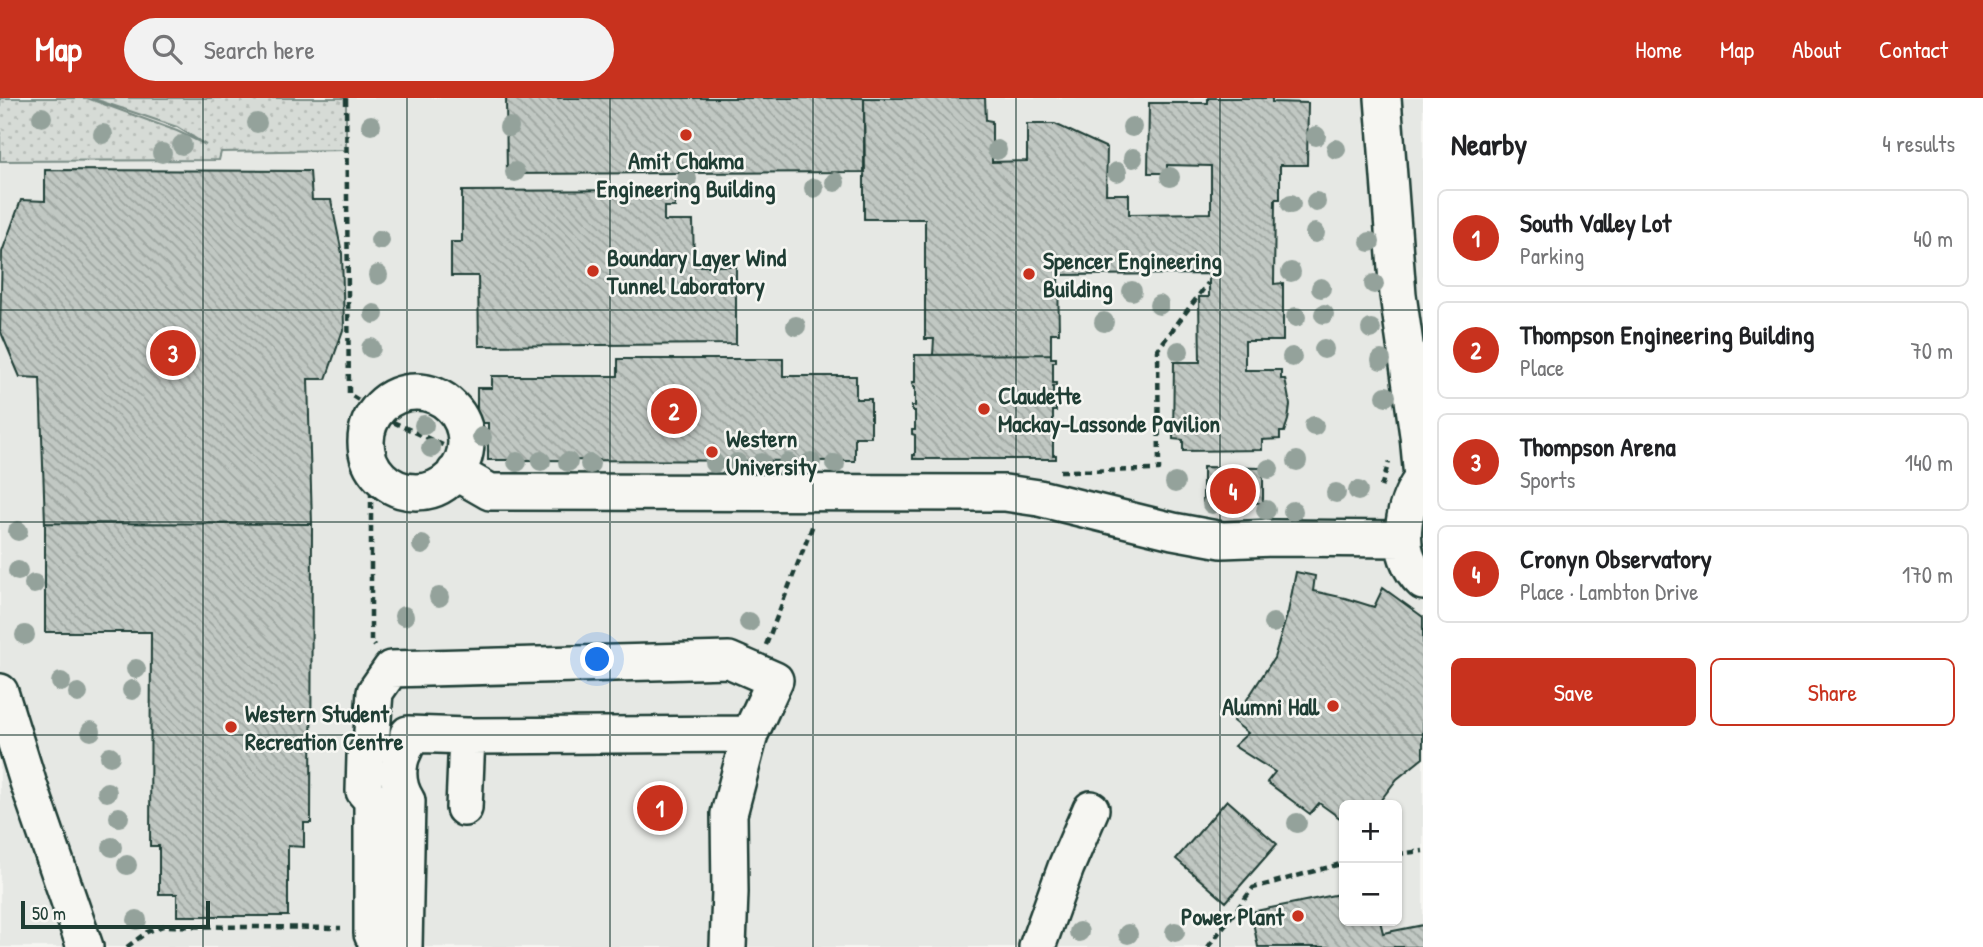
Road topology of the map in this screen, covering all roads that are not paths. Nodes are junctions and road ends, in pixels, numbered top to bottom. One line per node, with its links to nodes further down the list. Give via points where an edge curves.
1 (1383, 98): 3 (street, via 1398,295)
2 (460, 463): 2 (street, via 466,439 463,424 443,400 413,392 383,404 372,417 365,449 379,478 393,487 425,492 451,478); 4 (street, via 490,492 1005,493 1222,540)
3 (1422, 478): 4 (street, via 1405,512)
4 (1403, 539): 5 (street, via 1409,562)
5 (1423, 582)
6 (0, 692): 9 (street)
7 (750, 734): 8 (street); 13 (street, via 775,680 729,660 391,669 375,692 371,745 382,756 382,791 372,800 372,934); 15 (street, via 729,814)
8 (467, 736): 10 (street); 14 (street, via 408,734 408,745 418,763 417,789 407,801)
9 (14, 788): 12 (street)
10 (464, 808)
11 (1091, 809): 16 (street)
12 (85, 947)
13 (379, 947)
14 (404, 947)
15 (728, 947)
16 (1037, 947)

